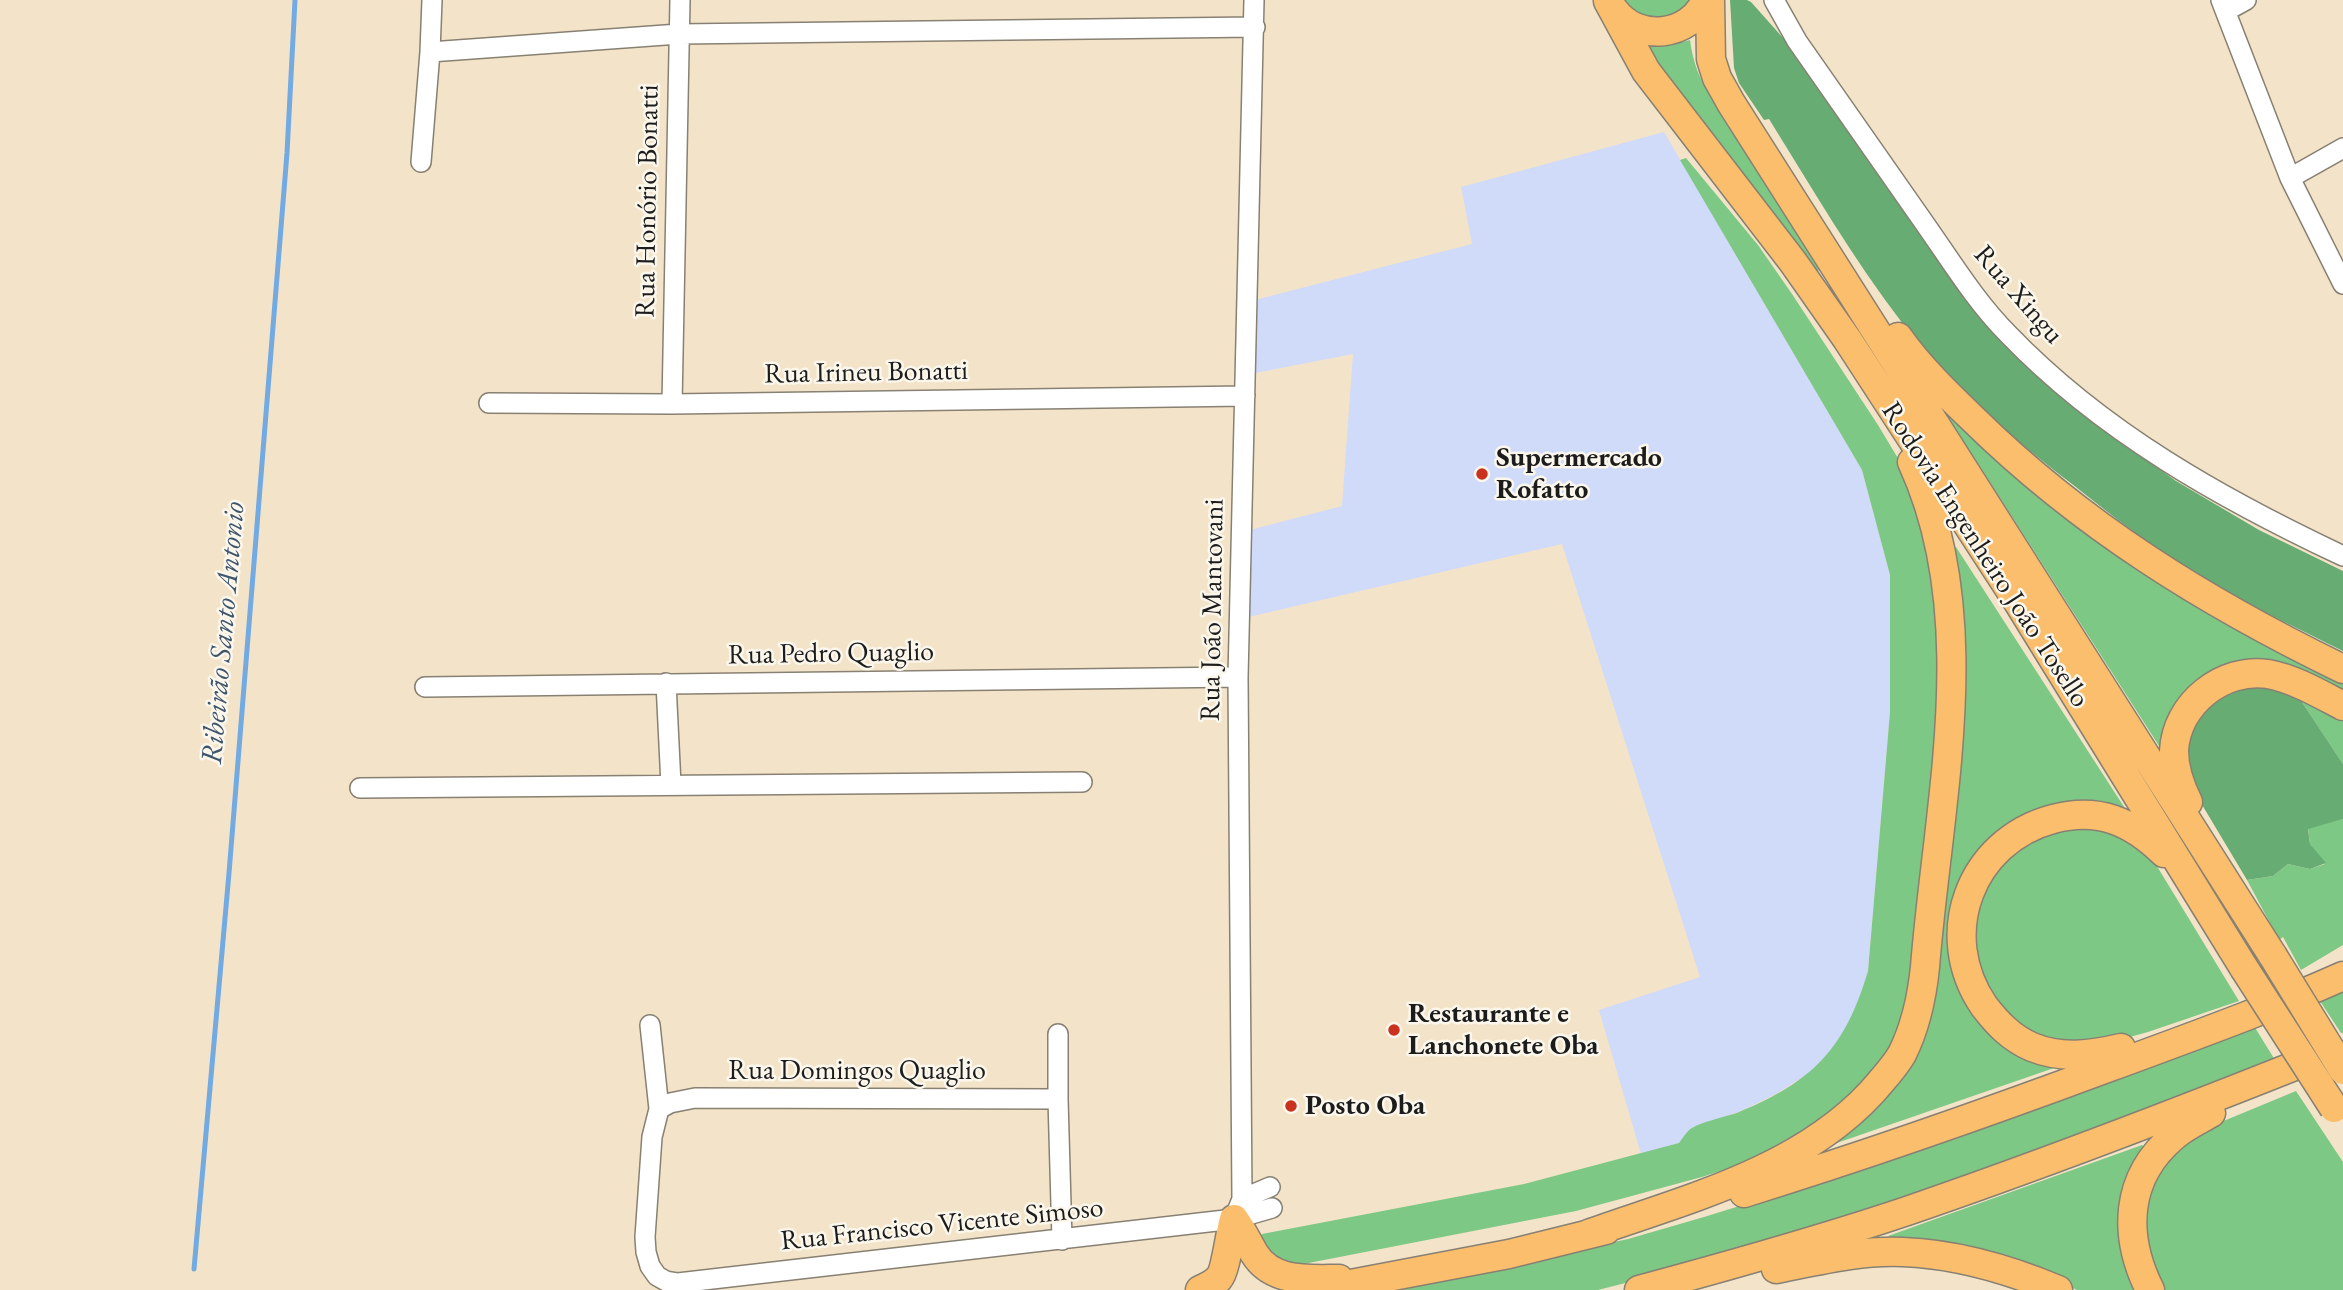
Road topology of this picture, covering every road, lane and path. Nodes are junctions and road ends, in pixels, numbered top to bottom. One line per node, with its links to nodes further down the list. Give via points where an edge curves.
1 (432, 0): 11 (street)
2 (680, 0): 10 (street, Rua Honório Bonatti)
3 (1254, 0): 9 (street, Rua João Mantovani)
4 (1708, 0): 7 (highway, Rodovia Engenheiro João Tosello, via 1684,25 1657,32 1629,24); 13 (highway, Rodovia Engenheiro João Tosello, via 1711,59 1717,78)
5 (1774, 0): 21 (street, Rua Xingu, via 1797,41 2006,333 2053,377 2180,470)
6 (2246, 0): 8 (street)
7 (1608, 1): 17 (highway, Rodovia Engenheiro João Tosello, via 1646,71)
8 (2223, 6): 15 (street)
9 (1255, 26): 10 (street); 18 (street, Rua João Mantovani)
10 (679, 34): 11 (street); 20 (street, Rua Honório Bonatti)
11 (430, 52): 14 (street)
12 (2343, 148): 15 (street)
13 (1766, 157): 22 (highway, via 1906,349 2029,472 2141,557); 31 (highway, Rodovia Engenheiro João Tosello)
14 (421, 162)
15 (2290, 178): 16 (street)
16 (2343, 284)
17 (1847, 339): 30 (highway, Rodovia Engenheiro João Tosello, via 2018,602); 45 (highway, via 1900,437 1932,510 1949,609 1949,727 1926,967 1913,1029 1901,1056 1882,1080 1813,1142 1724,1185)
18 (1245, 396): 20 (street, Rua Irineu Bonatti); 23 (street, Rua João Mantovani)
19 (489, 403): 20 (street, Rua Irineu Bonatti)
20 (672, 404)
21 (2343, 556)
22 (2343, 670)
23 (1238, 677): 24 (street, Rua Pedro Quaglio); 44 (street, Rua João Mantovani)
24 (666, 684): 25 (street, Rua Pedro Quaglio); 28 (street)
25 (425, 687)
26 (2343, 706): 31 (highway, via 2291,681 2250,674 2212,685 2186,713 2179,731 2175,770 2183,791)
27 (1082, 782): 28 (street)
28 (671, 785): 29 (street)
29 (360, 788)
30 (2227, 940): 33 (highway, via 2168,857 2146,836 2123,822 2095,814 2040,822 2014,835 1979,872 1962,922 1962,947 1979,998 2011,1036 2033,1048 2086,1056); 41 (highway, Rodovia Engenheiro João Tosello, bridge)
31 (2266, 945): 37 (highway, Rodovia Engenheiro João Tosello, bridge)
32 (2342, 977): 33 (highway)
33 (2239, 1020): 45 (highway, via 1833,1165 1706,1205)
34 (650, 1025): 40 (street)
35 (1058, 1034): 39 (street)
36 (2343, 1047): 38 (highway)
37 (2343, 1070)
38 (2283, 1071): 50 (highway, via 1903,1212); 53 (highway, via 2175,1135 2150,1163 2134,1195 2131,1219 2137,1258)
39 (1058, 1099): 40 (street, Rua Domingos Quaglio, via 695,1098); 46 (street)
40 (659, 1109): 46 (street, Rua Francisco Vicente Simoso, via 652,1137 645,1237 648,1260 657,1276 666,1281)
41 (2338, 1115)
42 (1270, 1187): 44 (street)
43 (1272, 1208): 44 (street)
44 (1238, 1209): 46 (street, Rua Francisco Vicente Simoso); 47 (highway, via 1254,1254 1267,1268 1292,1279); 48 (highway, via 1224,1269)
45 (1588, 1234): 47 (highway)
46 (1062, 1240)
47 (1377, 1279): 49 (highway)
48 (1200, 1290)
49 (1318, 1290)
50 (1639, 1290)
51 (1674, 1290): 52 (highway, via 1825,1259 1901,1252 1988,1265)
52 (2058, 1290)
53 (2150, 1290)

